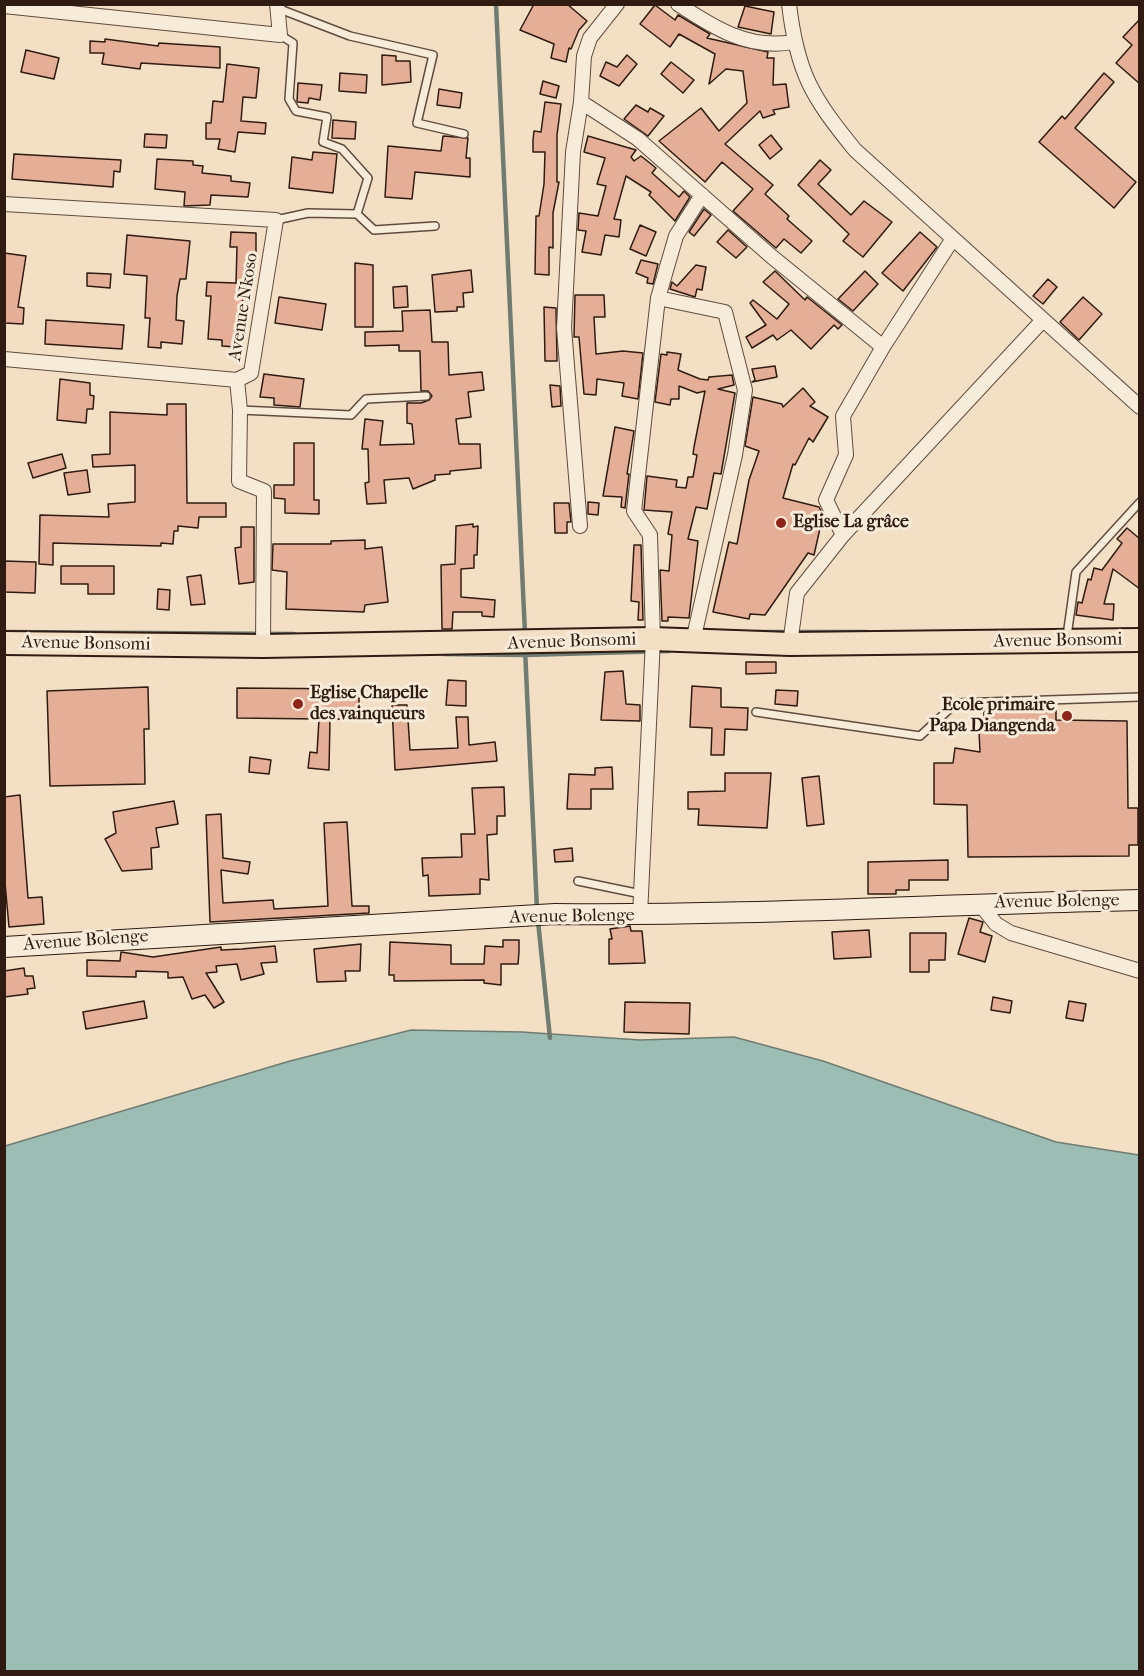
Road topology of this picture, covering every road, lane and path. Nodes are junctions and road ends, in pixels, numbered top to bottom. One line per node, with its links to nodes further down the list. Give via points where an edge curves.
1 (617, 4): 8 (street, via 590,38 584,56)
2 (678, 4): 7 (street, via 717,29 750,43 773,46)
3 (789, 4): 7 (street)
4 (4, 6): 6 (street)
5 (277, 6): 6 (street); 9 (lane, via 350,36 433,55 417,123)
6 (280, 34): 12 (lane, via 293,43 289,99 296,111 327,117 323,142 342,149 368,178)
7 (793, 42): 15 (street, via 802,72 826,114 855,150)
8 (581, 102): 10 (street, via 638,139); 25 (street, via 573,152 564,328)
9 (464, 134)
10 (702, 195): 16 (street, via 676,236); 18 (street)
11 (4, 204): 13 (street)
12 (357, 214): 13 (lane, via 308,213); 14 (lane, via 374,230)
13 (276, 220): 20 (street, Avenue Nkoso, via 252,373)
14 (435, 226)
15 (952, 240): 17 (street); 18 (street)
16 (658, 298): 27 (street, via 634,511 650,534); 29 (street, via 725,312 745,390 735,455)
17 (1042, 321): 22 (street); 26 (street)
18 (883, 347): 26 (street, via 843,416 846,455 826,500)
19 (4, 359): 20 (street)
20 (237, 380): 23 (street, Avenue Nkoso)
21 (426, 396): 23 (lane, via 366,399 351,415)
22 (1140, 407)
23 (240, 410): 33 (street, Avenue Nkoso, via 239,481 264,490)
24 (1140, 502): 30 (lane, via 1076,572)
25 (580, 526)
26 (843, 535): 32 (street, via 797,593)
27 (653, 639): 29 (main road, Avenue Bonsomi); 33 (main road, Avenue Bonsomi); 37 (street)
28 (1140, 640): 30 (main road, Avenue Bonsomi)
29 (693, 641): 32 (main road, Avenue Bonsomi)
30 (1066, 641): 32 (main road, Avenue Bonsomi)
31 (4, 643): 33 (main road, Avenue Bonsomi)
32 (790, 644)
33 (264, 646)
34 (1140, 697): 35 (lane, via 956,703 920,736)
35 (756, 712)
36 (578, 881): 37 (lane)
37 (641, 894): 40 (street)
38 (1140, 900): 39 (street, Avenue Bolenge)
39 (979, 903): 40 (street, Avenue Bolenge); 42 (street, via 996,924 1011,933)
40 (640, 915): 41 (street, Avenue Bolenge, via 510,917)
41 (4, 947)
42 (1140, 971)

